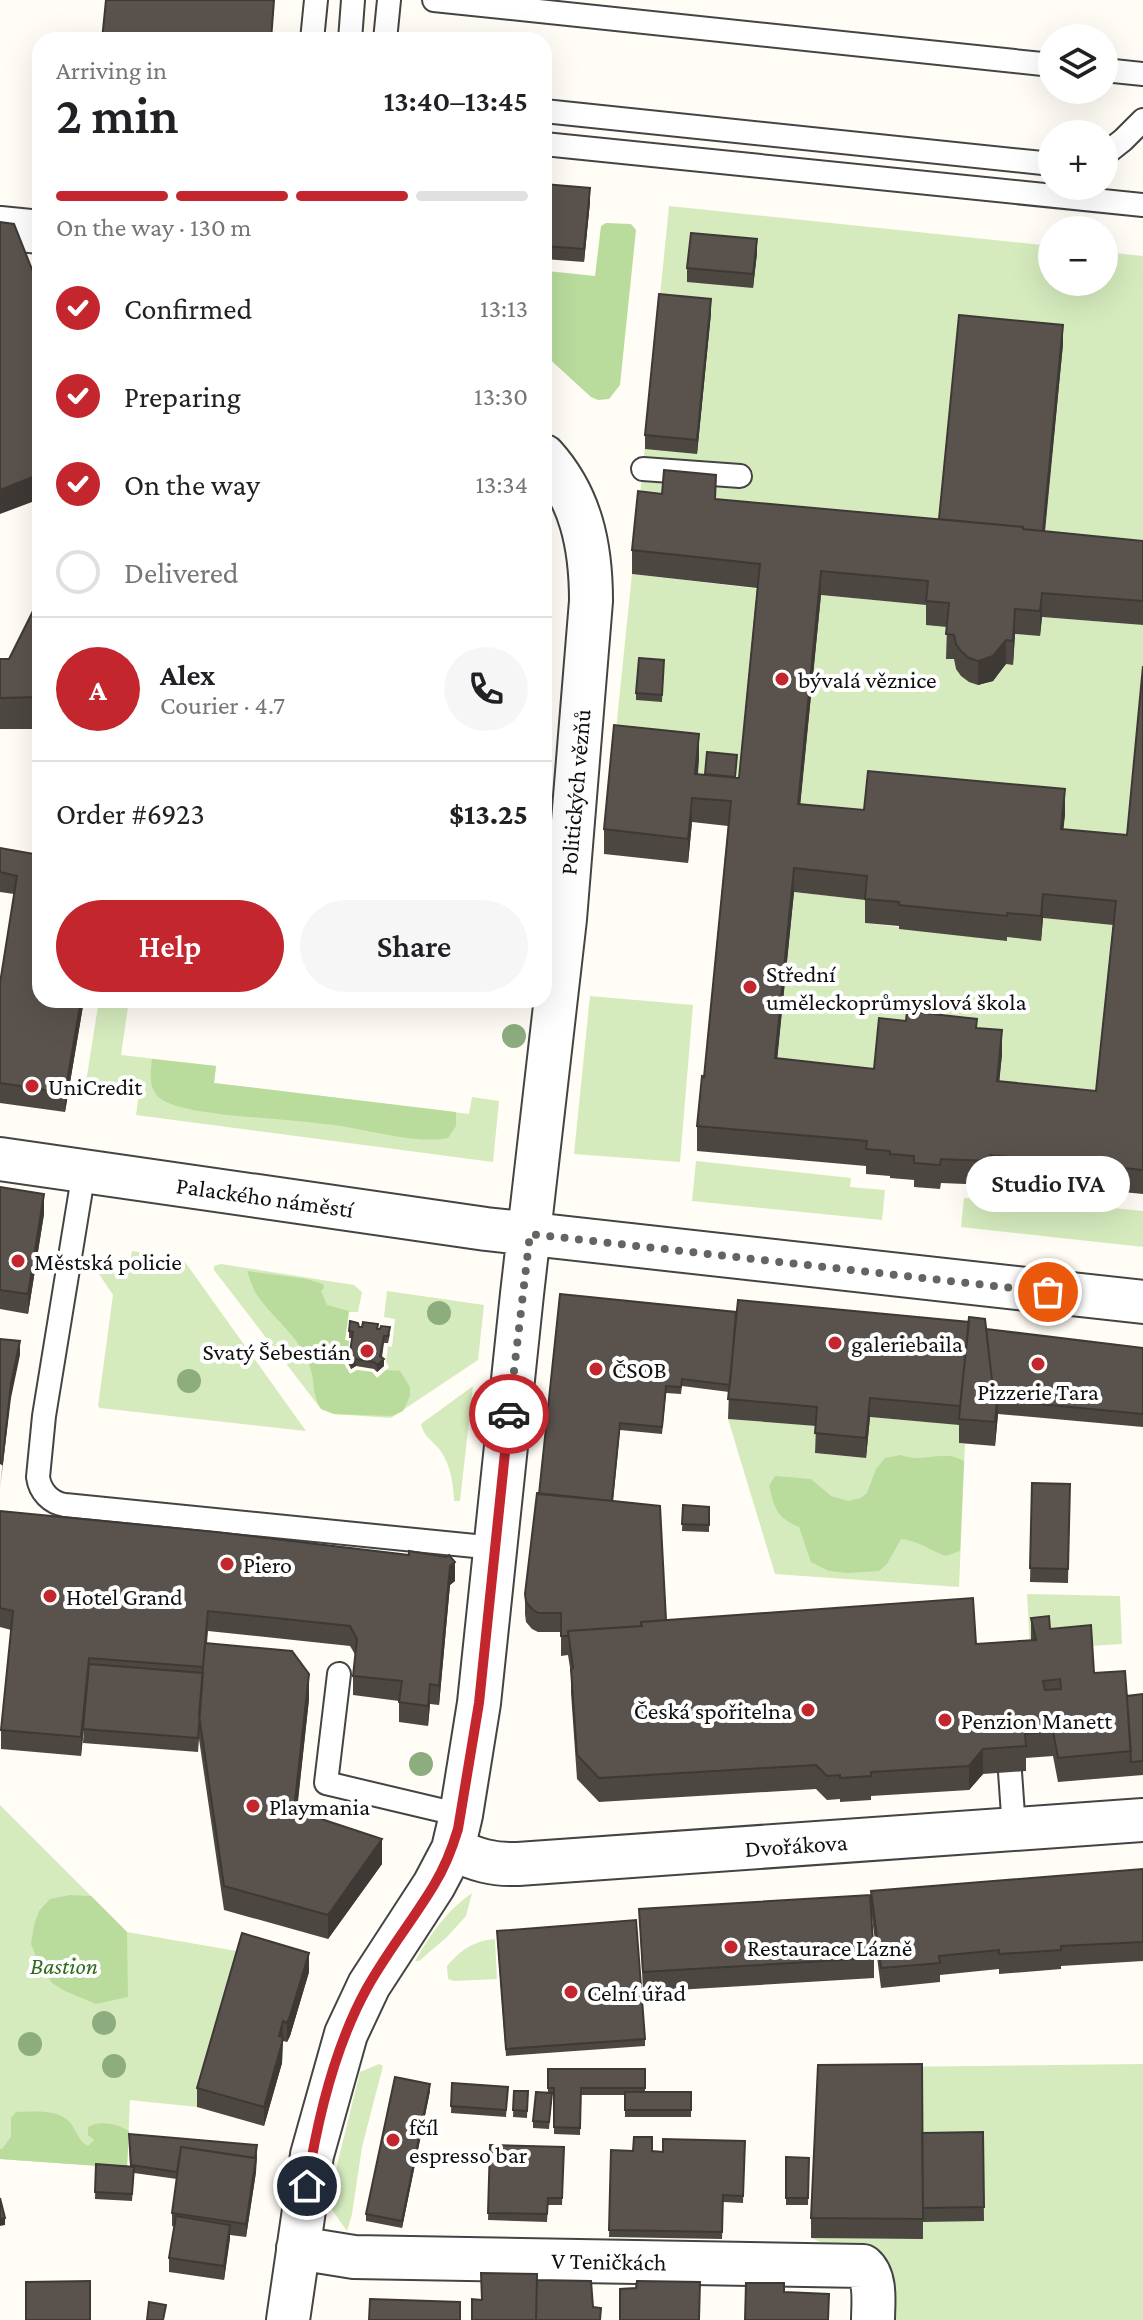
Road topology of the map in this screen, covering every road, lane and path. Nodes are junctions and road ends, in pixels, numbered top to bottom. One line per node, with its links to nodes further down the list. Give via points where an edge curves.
1 (316, 0): 5 (lane)
2 (353, 0): 6 (lane)
3 (389, 0): 7 (lane)
4 (434, 0): 8 (lane)
5 (313, 32)
6 (351, 32)
7 (386, 32)
8 (1038, 64)
9 (1118, 71): 10 (lane)
10 (1143, 74)
11 (552, 112): 15 (lane)
12 (1143, 120): 13 (lane)
13 (1118, 142)
14 (552, 145): 16 (lane)
15 (1038, 163)
16 (1143, 205)
17 (0, 228): 18 (street)
18 (32, 231)
19 (552, 466): 24 (street, Politických vězňů, via 568,486 579,514 591,601 565,919)
20 (643, 469): 21 (lane)
21 (740, 476)
22 (0, 1159): 23 (street, Palackého náměstí)
23 (84, 1171): 24 (street, Palackého náměstí); 26 (lane, via 44,1416 38,1477 50,1499 65,1505)
24 (530, 1234): 25 (street, Palackého náměstí); 26 (street, Politických vězňů)
25 (1143, 1302)
26 (495, 1548): 31 (street, Politických vězňů, via 479,1703)
27 (339, 1674): 31 (lane, via 326,1783)
28 (1010, 1772): 30 (lane)
29 (1143, 1820): 30 (street, Dvořákova)
30 (1014, 1829): 31 (street, Dvořákova, via 507,1865 475,1860)
31 (457, 1832): 32 (street, Politických vězňů, via 434,1885 369,1985 346,2034 312,2155)
32 (298, 2248): 33 (street, Politických vězňů); 34 (street, V Teničkách, via 354,2257 857,2265 871,2274)
33 (288, 2320)
34 (873, 2320)

